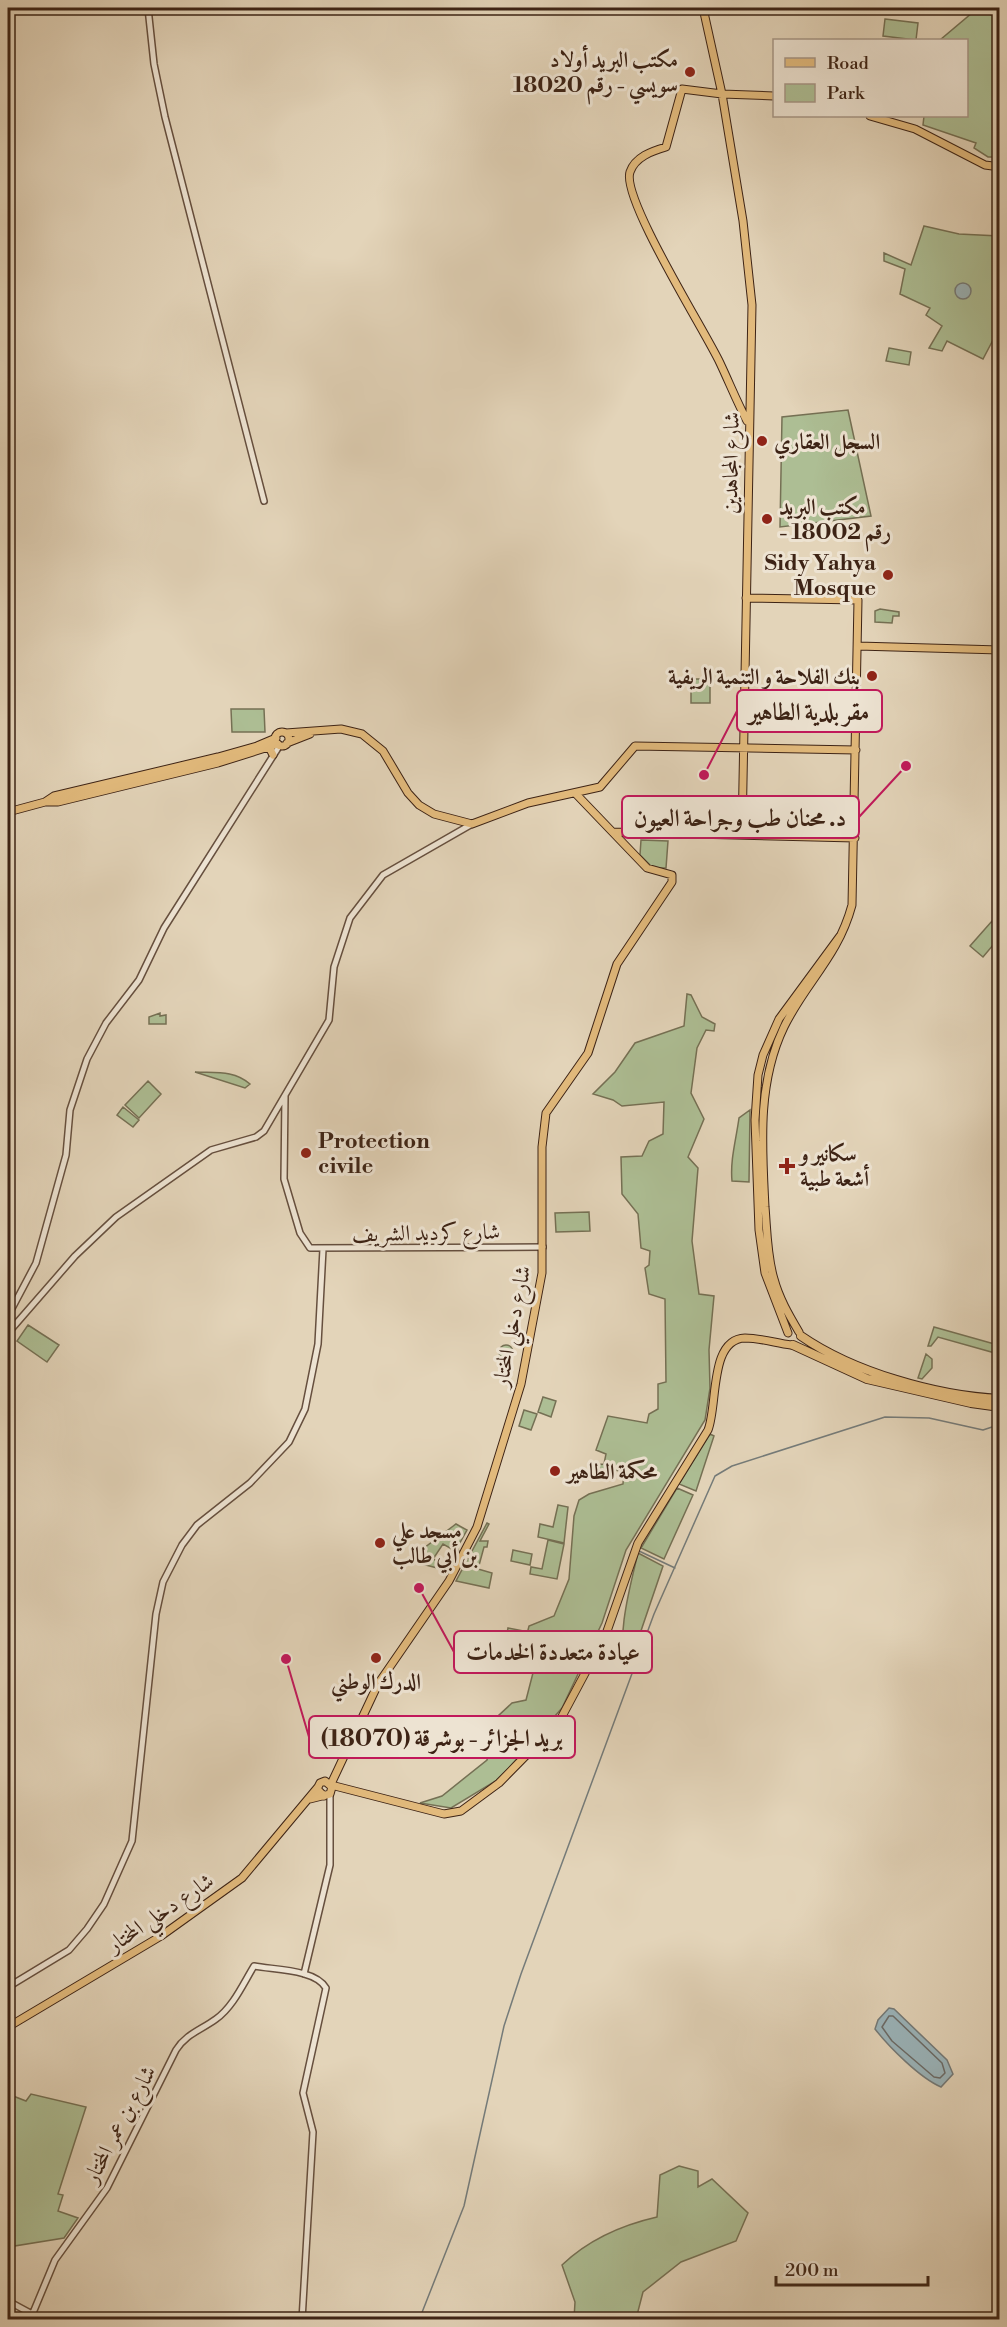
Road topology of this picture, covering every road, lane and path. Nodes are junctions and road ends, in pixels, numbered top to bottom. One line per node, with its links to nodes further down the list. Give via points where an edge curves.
1 (148, 8): 8 (street, via 165,117)
2 (703, 8): 3 (main road, شارع المجاهدين)
3 (722, 94): 4 (main road); 7 (main road, شارع المجاهدين, via 752,305); 7 (main road, via 682,89 666,147 641,158 630,172 629,181 640,214)
4 (773, 96)
5 (873, 117): 6 (main road, via 915,129 985,165)
6 (999, 166)
7 (748, 424): 9 (main road, شارع المجاهدين)
8 (264, 501)
9 (746, 598): 10 (main road, via 858,600); 15 (main road, شارع المجاهدين)
10 (858, 646): 11 (main road); 16 (main road)
11 (999, 650)
12 (312, 733): 13 (main road); 13 (main road, via 286,733); 21 (main road, via 341,729 368,737 383,751 419,805 434,814)
13 (280, 742): 14 (main road); 17 (street); 19 (main road, via 54,796)
14 (268, 747): 17 (main road); 19 (main road, via 207,766)
15 (744, 749): 16 (main road); 18 (main road, via 635,746 600,787); 23 (main road, شارع المجاهدين)
16 (856, 750): 24 (main road)
17 (273, 755): 29 (street, via 165,928 139,980 106,1023 87,1059 72,1103 66,1155 36,1263)
18 (576, 794): 21 (main road, via 521,806); 22 (main road)
19 (45, 802): 20 (main road)
20 (8, 812)
21 (472, 824): 26 (street, via 383,875 363,899 350,918 341,943 331,986 329,1020)
22 (613, 831): 23 (main road); 27 (main road, شارع دخلي المختار, via 647,868 672,875 670,886 618,964 588,1053 546,1113 542,1147)
23 (742, 834): 24 (main road)
24 (855, 838): 25 (main road, via 853,900)
25 (840, 936): 31 (main road, via 832,956 785,1025 772,1057 764,1095 769,1253 778,1292); 32 (main road, via 779,1019 758,1075 755,1120 759,1230 765,1273)
26 (285, 1094): 28 (street, شارع كرديد الشريف, via 284,1179 300,1233 310,1248); 30 (street, via 261,1134 211,1150 116,1217 75,1256)
27 (543, 1247): 28 (street, شارع كرديد الشريف); 37 (main road, شارع دخلي المختار, via 542,1278 521,1384 477,1527 449,1581 378,1684)
28 (323, 1249): 44 (street, via 321,1306 305,1409 289,1442 250,1483 197,1524 164,1582 155,1625 132,1841 104,1905 69,1950)
29 (8, 1316)
30 (8, 1333)
31 (800, 1334): 32 (main road, via 793,1331); 32 (main road, via 799,1343); 35 (highway, via 856,1368)
32 (789, 1337): 33 (main road); 33 (main road); 34 (main road); 36 (highway, via 867,1379)
33 (778, 1340): 34 (main road)
34 (770, 1341): 40 (main road, via 738,1339 722,1352 708,1430 638,1543 606,1635 554,1728 499,1783 453,1814)
35 (999, 1399)
36 (999, 1407)
37 (335, 1773): 38 (main road); 39 (main road, شارع دخلي المختار)
38 (319, 1785): 39 (main road); 41 (main road, via 318,1792); 42 (main road, شارع دخلي المختار)
39 (331, 1785): 40 (main road); 41 (main road, شارع دخلي المختار)
40 (339, 1788): 41 (main road)
41 (328, 1797): 42 (main road); 43 (street, via 330,1865)
42 (310, 1799): 45 (main road, شارع دخلي المختار, via 247,1874 197,1912)
43 (304, 1974): 47 (street, شارع بن عمر المختار, via 255,1966 231,2004 217,2018 183,2038 107,2188 59,2252); 48 (street, via 326,1988 303,2093 313,2143)
44 (8, 1987)
45 (8, 2027)
46 (8, 2301): 47 (street)
47 (31, 2317)
48 (302, 2319)

